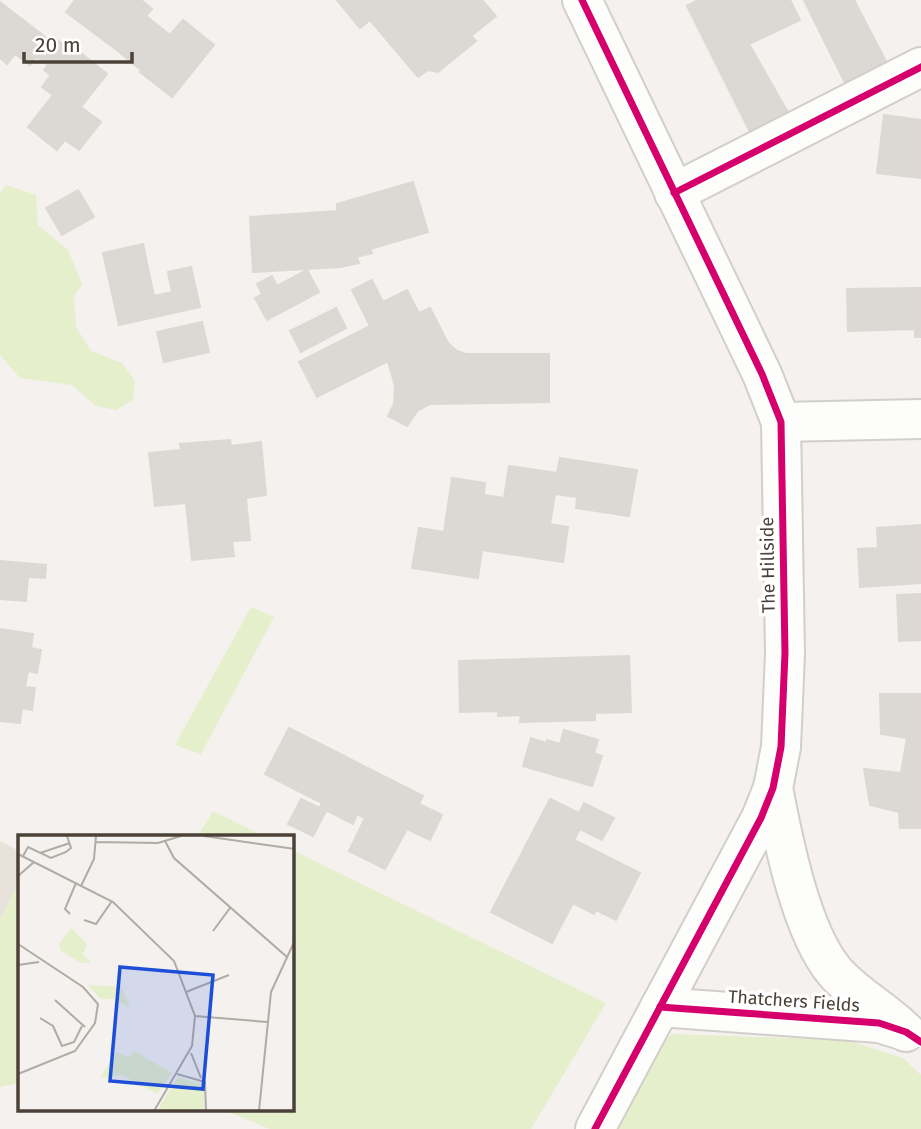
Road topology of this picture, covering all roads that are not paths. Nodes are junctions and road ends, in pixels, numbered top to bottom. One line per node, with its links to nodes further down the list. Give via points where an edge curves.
1 (582, 0): 3 (street, The Hillside)
2 (921, 67): 3 (street)
3 (674, 193): 5 (street, The Hillside)
4 (921, 419): 5 (street)
5 (781, 422): 6 (street, The Hillside, via 783,705)
6 (773, 788): 7 (street, The Hillside, via 746,849); 8 (street, Thatchers Fields, via 793,876 820,949 845,982)
7 (660, 1007): 8 (street, Thatchers Fields, via 870,1022); 9 (street, The Hillside)
8 (913, 1037)
9 (595, 1129)

